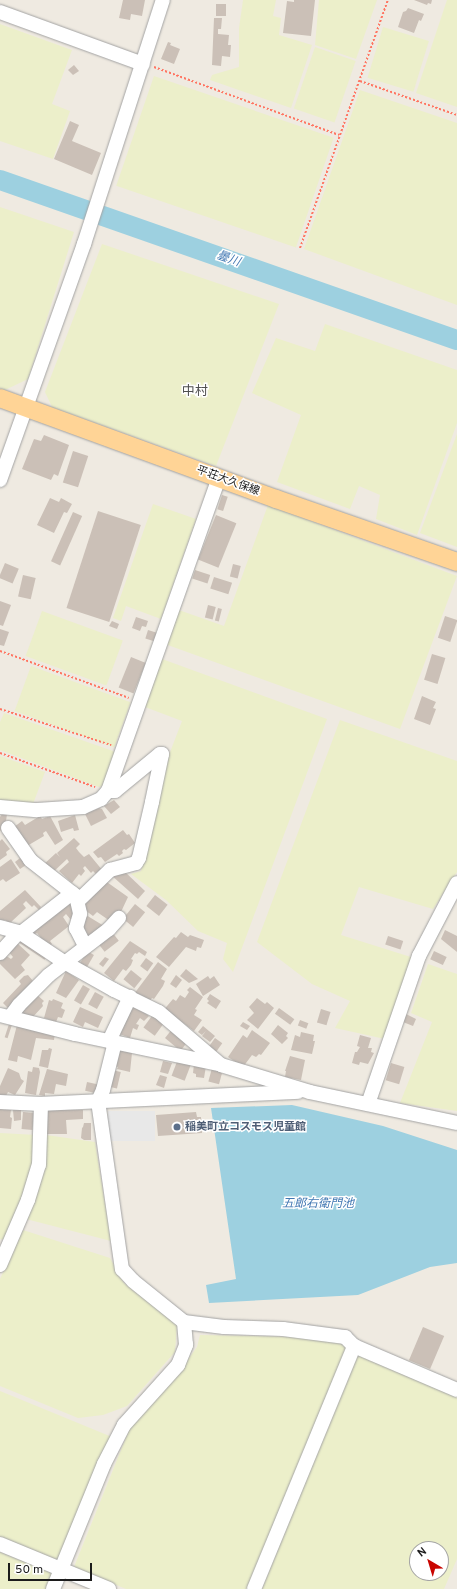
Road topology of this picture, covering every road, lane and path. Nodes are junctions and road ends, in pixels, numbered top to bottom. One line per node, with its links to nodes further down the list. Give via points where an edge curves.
1 (164, 0): 4 (street)
2 (388, 0): 5 (path)
3 (0, 12): 4 (street)
4 (144, 64): 7 (path); 10 (street)
5 (360, 81): 6 (path); 7 (path)
6 (457, 114)
7 (339, 135): 8 (path)
8 (300, 248)
9 (0, 398): 10 (main road, 平荘大久保線)
10 (26, 407): 11 (main road, 平荘大久保線); 12 (street)
11 (219, 478): 13 (main road, 平荘大久保線); 15 (street)
12 (0, 480)
13 (457, 562)
14 (0, 651): 15 (path)
15 (140, 702): 17 (street)
16 (0, 709): 17 (path)
17 (123, 749): 19 (street)
18 (0, 753): 19 (path)
19 (108, 791): 20 (street, via 101,799 83,807); 23 (street, via 115,791 162,754 136,863 110,870)
20 (6, 808): 21 (street, via 13,818)
21 (4, 831): 23 (street, via 30,860)
22 (457, 883): 38 (street, via 419,956)
23 (75, 897): 26 (street); 27 (street, via 80,914 76,928)
24 (119, 918): 27 (street, via 109,929)
25 (0, 927): 26 (street)
26 (20, 933): 28 (street); 29 (street)
27 (85, 946): 29 (street)
28 (0, 953)
29 (64, 962): 30 (street); 31 (street)
30 (130, 997): 32 (street); 33 (street, via 159,1012)
31 (5, 1016): 32 (street)
32 (112, 1042): 33 (street); 36 (street, via 103,1090)
33 (221, 1065): 34 (street)
34 (310, 1092): 36 (street); 38 (street)
35 (0, 1102): 37 (street)
36 (98, 1102): 37 (street); 41 (street, via 122,1269 132,1281)
37 (41, 1104): 40 (street, via 39,1165 28,1200)
38 (368, 1104): 39 (street)
39 (457, 1123)
40 (0, 1264)
41 (184, 1322): 42 (street, via 224,1327 283,1328 345,1337); 45 (street, via 186,1345 178,1365 124,1425 104,1464)
42 (354, 1346): 43 (street); 48 (street)
43 (457, 1390)
44 (0, 1544): 45 (street)
45 (61, 1569): 46 (street); 47 (street)
46 (53, 1589)
47 (109, 1589)
48 (254, 1589)

